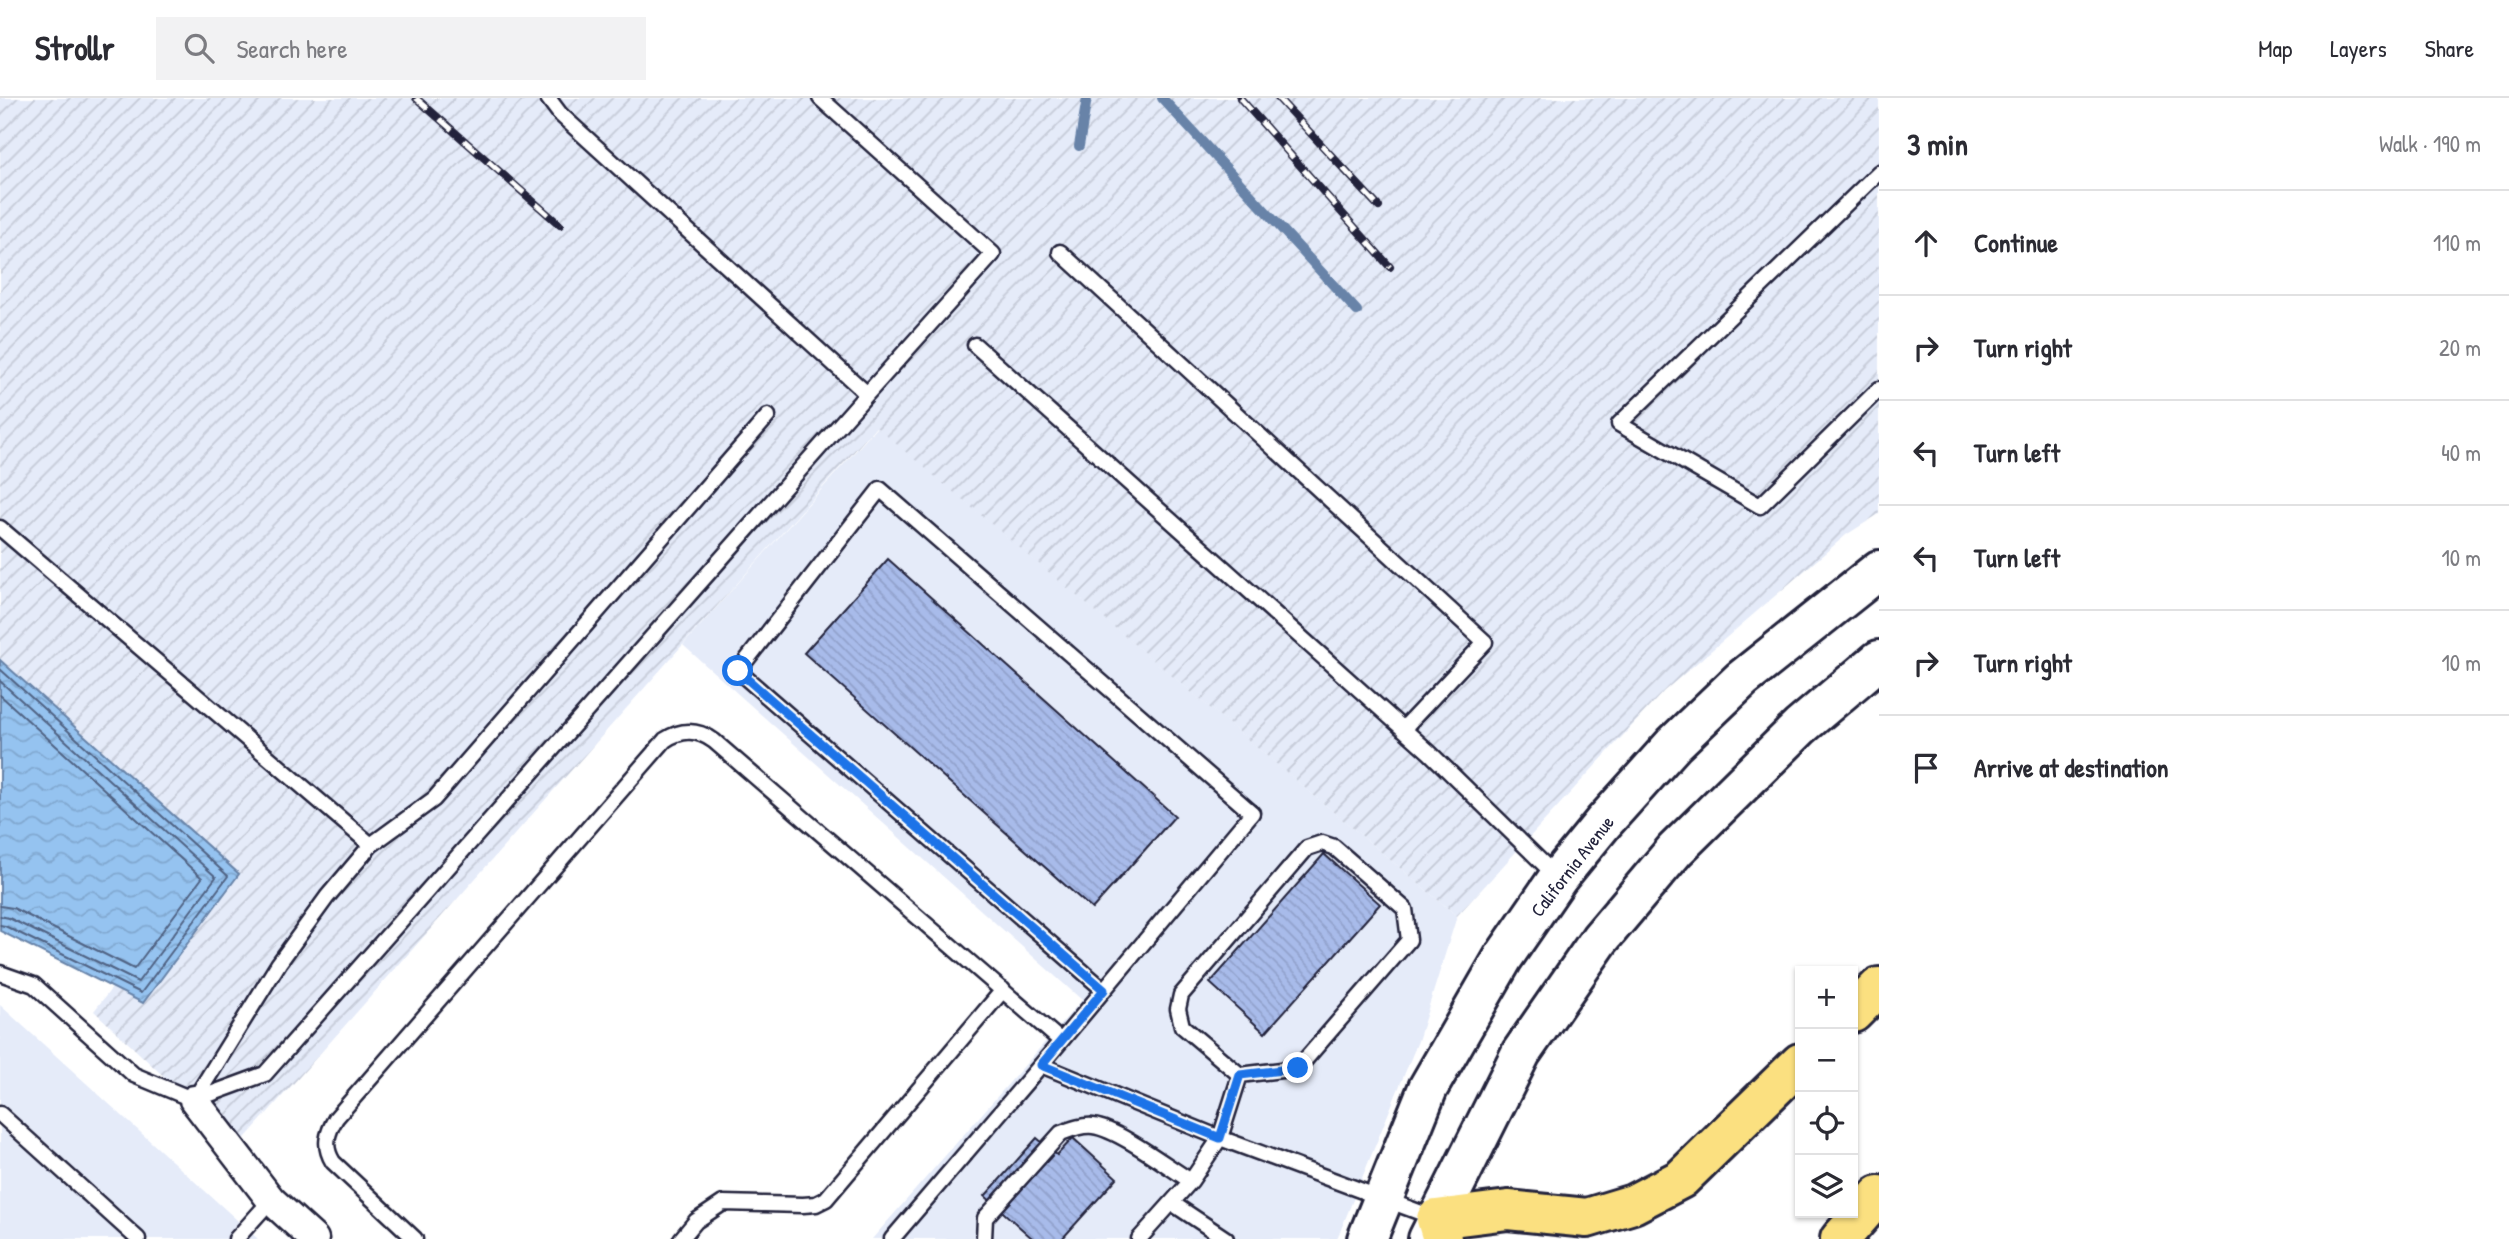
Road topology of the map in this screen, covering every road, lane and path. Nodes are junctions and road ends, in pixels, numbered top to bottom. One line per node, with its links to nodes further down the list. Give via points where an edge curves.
1 (548, 98): 7 (lane, via 560,114)
2 (820, 98): 7 (lane, via 993,254)
3 (1879, 172): 6 (lane, via 1619,424 1760,506)
4 (1060, 253): 12 (lane, via 1485,642)
5 (975, 345): 12 (lane)
6 (1879, 389)
7 (867, 394): 24 (lane, via 265,1074)
8 (768, 416): 13 (lane, via 434,799)
9 (0, 528): 13 (lane)
10 (1879, 570): 14 (main road, California Avenue, via 1742,679 1674,744)
11 (1879, 660): 32 (main road, via 1800,727 1675,850 1600,939 1521,1053)
12 (1404, 729): 14 (lane)
13 (371, 845): 24 (lane, via 279,963)
14 (1559, 878): 29 (main road, California Avenue, via 1503,958 1428,1088)
15 (0, 973): 24 (lane, via 34,985 134,1075)
16 (1879, 987): 19 (highway)
17 (1003, 990): 20 (lane); 36 (lane, via 714,741 695,732 675,734 665,740 329,1129 327,1152 333,1162); 37 (lane, via 825,1199 803,1205 723,1203 696,1221)
18 (1104, 990): 18 (lane, via 1252,813 880,489 738,671); 20 (lane)
19 (1858, 1008)
20 (1061, 1041): 21 (lane)
21 (1041, 1065): 26 (lane); 38 (lane)
22 (1795, 1068): 32 (highway, via 1681,1179 1633,1204 1587,1218 1508,1210)
23 (1240, 1075): 23 (lane, via 1298,1068 1409,940 1405,909 1334,847 1322,843 1307,848 1181,995 1182,1026); 26 (lane)
24 (194, 1100): 30 (street)
25 (0, 1114): 33 (lane)
26 (1220, 1138): 27 (lane); 29 (lane)
27 (1191, 1181): 31 (lane); 39 (lane, via 1114,1133 1096,1126 1077,1126 1061,1133 985,1218)
28 (1879, 1195): 43 (highway)
29 (1382, 1199): 32 (lane); 42 (main road, California Avenue)
30 (271, 1200): 34 (lane); 35 (street)
31 (1172, 1203): 40 (lane); 41 (lane)
32 (1436, 1232)
33 (138, 1239)
34 (236, 1239)
35 (314, 1239)
36 (415, 1239)
37 (681, 1239)
38 (892, 1239)
39 (984, 1239)
40 (1139, 1239)
41 (1226, 1239)
42 (1367, 1239)
43 (1840, 1239)

